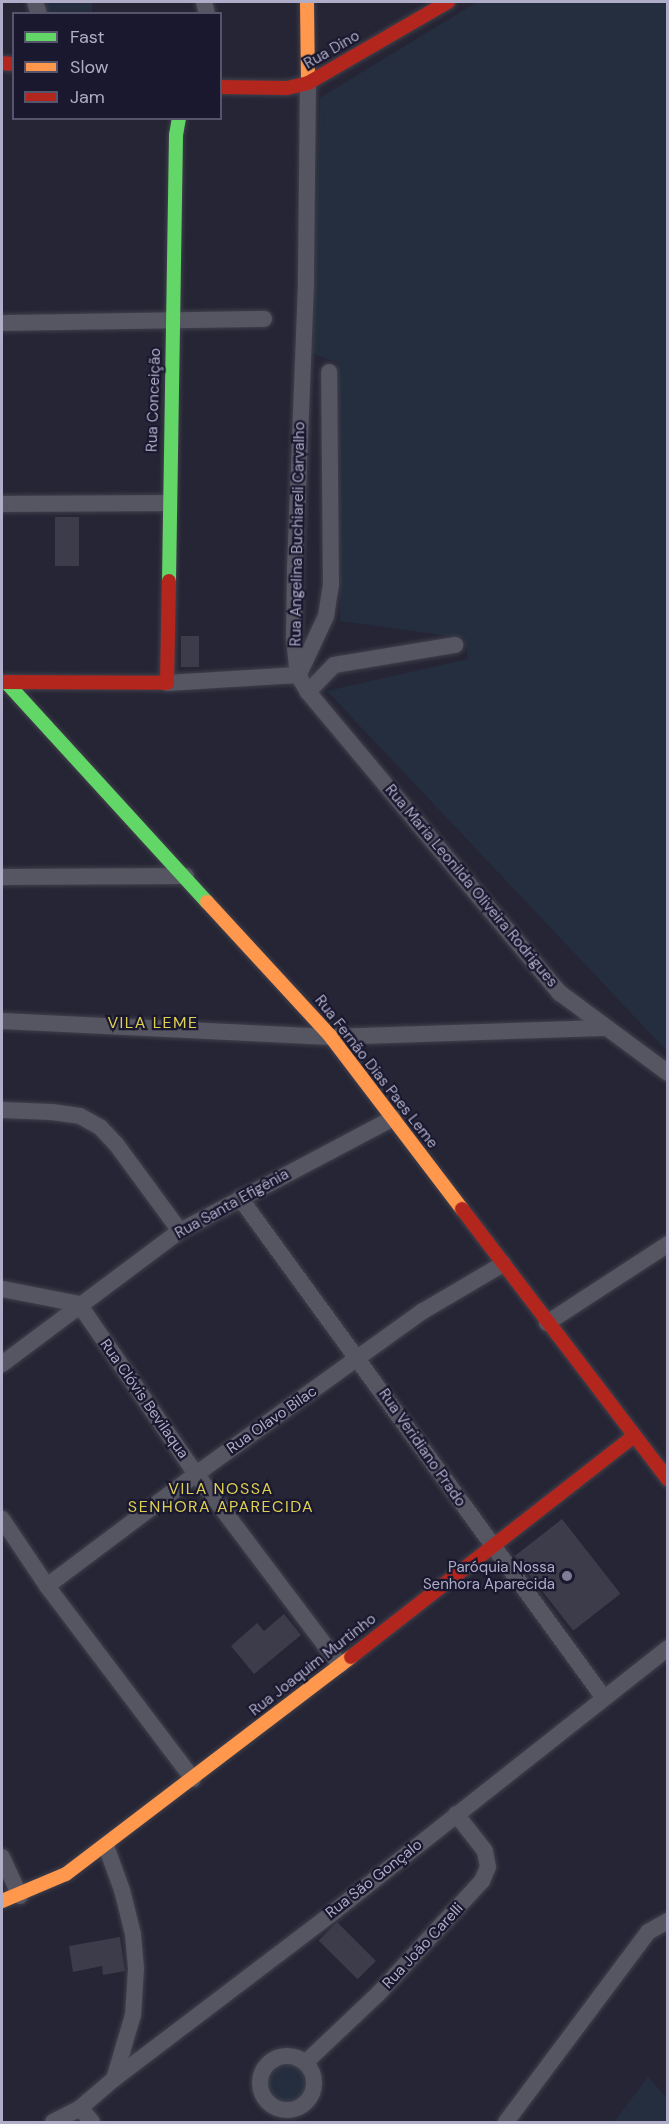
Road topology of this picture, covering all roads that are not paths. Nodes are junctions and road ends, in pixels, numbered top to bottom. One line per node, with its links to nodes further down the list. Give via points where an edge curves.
1 (307, 2): 3 (main road)
2 (448, 2): 3 (main road, Rua Dino)
3 (308, 83): 4 (main road, Rua Dino, via 287,88); 13 (street, Rua Angelina Buchiareli Carvalho, via 306,284 294,603)
4 (222, 87)
5 (179, 120): 7 (main road, Rua Conceição)
6 (264, 319): 7 (street)
7 (173, 320): 8 (street); 10 (main road, Rua Conceição)
8 (2, 323)
9 (329, 372): 13 (street, Rua Angelina Buchiareli Carvalho, via 331,585 326,616)
10 (168, 503): 11 (street); 15 (main road, Rua Conceição)
11 (2, 504)
12 (455, 645): 16 (street, via 334,665)
13 (298, 675): 15 (street); 16 (street, Rua Maria Leonilda Oliveira Rodrigues)
14 (4, 682): 15 (main road); 17 (main road, Rua Fernão Dias Paes Leme)
15 (166, 683)
16 (308, 692): 20 (street, Rua Maria Leonilda Oliveira Rodrigues, via 560,993)
17 (186, 876): 18 (street); 21 (main road, Rua Fernão Dias Paes Leme)
18 (2, 877)
19 (2, 1021): 21 (street)
20 (603, 1028): 21 (street); 22 (street, Rua Maria Leonilda Oliveira Rodrigues)
21 (331, 1037): 24 (main road, Rua Fernão Dias Paes Leme)
22 (668, 1073)
23 (2, 1110): 26 (street, via 80,1116 100,1127)
24 (393, 1118): 25 (street, Rua Santa Efigênia); 28 (main road, Rua Fernão Dias Paes Leme)
25 (240, 1198): 26 (street, Rua Santa Efigênia); 32 (street, Rua Veridiano Prado)
26 (180, 1231): 30 (street, Rua Santa Efigênia)
27 (668, 1244): 31 (street)
28 (503, 1264): 31 (main road, Rua Fernão Dias Paes Leme); 32 (street, Rua Olavo Bilac, via 423,1311)
29 (2, 1288): 30 (street)
30 (80, 1304): 33 (street, Rua Santa Efigênia); 35 (street, Rua Clóvis Bevilaqua)
31 (547, 1323): 34 (main road, Rua Fernão Dias Paes Leme)
32 (359, 1359): 35 (street, Rua Olavo Bilac); 38 (street, Rua Veridiano Prado)
33 (2, 1364)
34 (634, 1436): 36 (main road, Rua Fernão Dias Paes Leme); 38 (main road, Rua Joaquim Murtinho)
35 (196, 1474): 39 (street, Rua Olavo Bilac); 41 (street, Rua Clóvis Bevilaqua)
36 (668, 1479)
37 (2, 1520): 39 (street)
38 (493, 1548): 41 (main road, Rua Joaquim Murtinho); 42 (street, Rua Veridiano Prado)
39 (47, 1586): 43 (street)
40 (668, 1648): 42 (street, Rua São Gonçalo)
41 (340, 1665): 43 (main road, Rua Joaquim Murtinho)
42 (604, 1698): 44 (street, Rua São Gonçalo)
43 (193, 1779): 45 (main road, Rua Joaquim Murtinho)
44 (456, 1814): 50 (street, Rua João Carelli, via 485,1851 488,1867 482,1881 378,1994); 51 (street, Rua São Gonçalo)
45 (106, 1846): 47 (main road, Rua Joaquim Murtinho, via 66,1874); 51 (street, via 122,1890 136,1969 133,2015)
46 (2, 1857): 47 (street)
47 (20, 1896): 48 (main road, Rua Joaquim Murtinho)
48 (2, 1901)
49 (668, 1921): 55 (street, via 648,1932)
50 (305, 2063)
51 (114, 2079): 52 (street, Rua São Gonçalo)
52 (80, 2108): 53 (street, Rua São Gonçalo); 54 (street)
53 (54, 2122)
54 (92, 2122)
55 (506, 2122)

